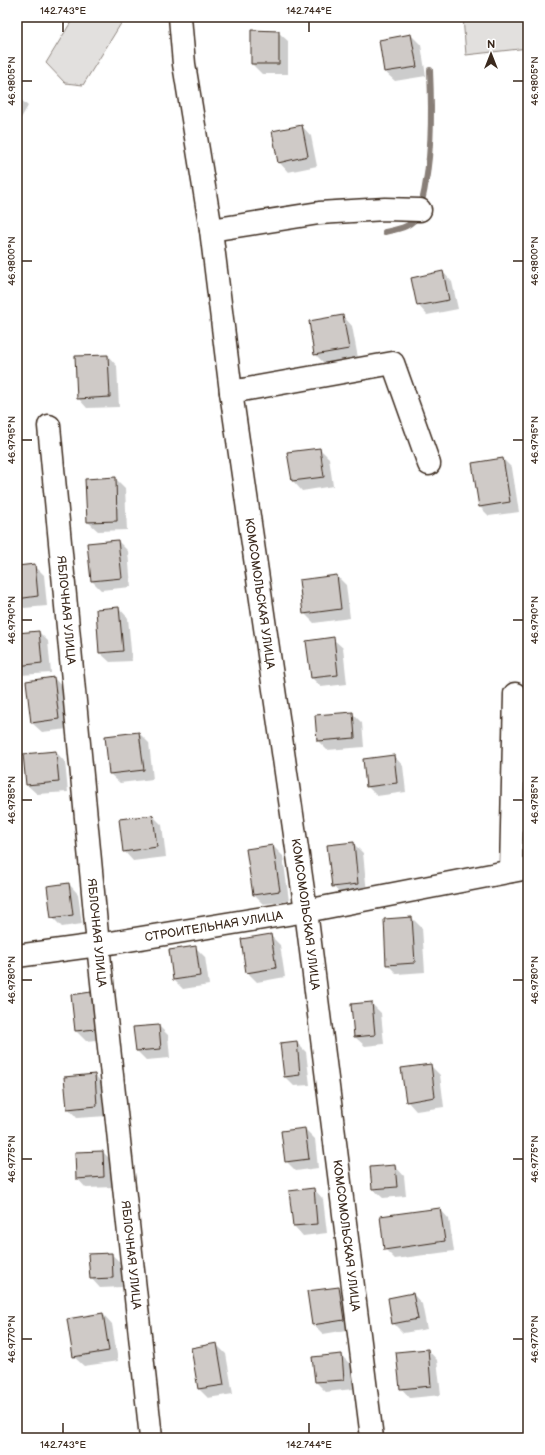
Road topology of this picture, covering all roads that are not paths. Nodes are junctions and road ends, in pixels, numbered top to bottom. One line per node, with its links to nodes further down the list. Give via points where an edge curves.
1 (180, 17): 3 (street, КОМСОМОЛЬСКАЯ УЛИЦА, via 184,64)
2 (420, 210): 3 (street, via 319,212)
3 (211, 230): 4 (street, КОМСОМОЛЬСКАЯ УЛИЦА)
4 (231, 392): 6 (street, via 393,363); 9 (street, КОМСОМОЛЬСКАЯ УЛИЦА)
5 (49, 426): 10 (street, ЯБЛОЧНАЯ УЛИЦА)
6 (429, 464)
7 (515, 694): 8 (street)
8 (519, 870): 9 (street, СТРОИТЕЛЬНАЯ УЛИЦА)
9 (306, 911): 10 (street, СТРОИТЕЛЬНАЯ УЛИЦА); 13 (street, КОМСОМОЛЬСКАЯ УЛИЦА)
10 (98, 945): 11 (street, СТРОИТЕЛЬНАЯ УЛИЦА); 12 (street, ЯБЛОЧНАЯ УЛИЦА)
11 (17, 956)
12 (151, 1438)
13 (372, 1438)

